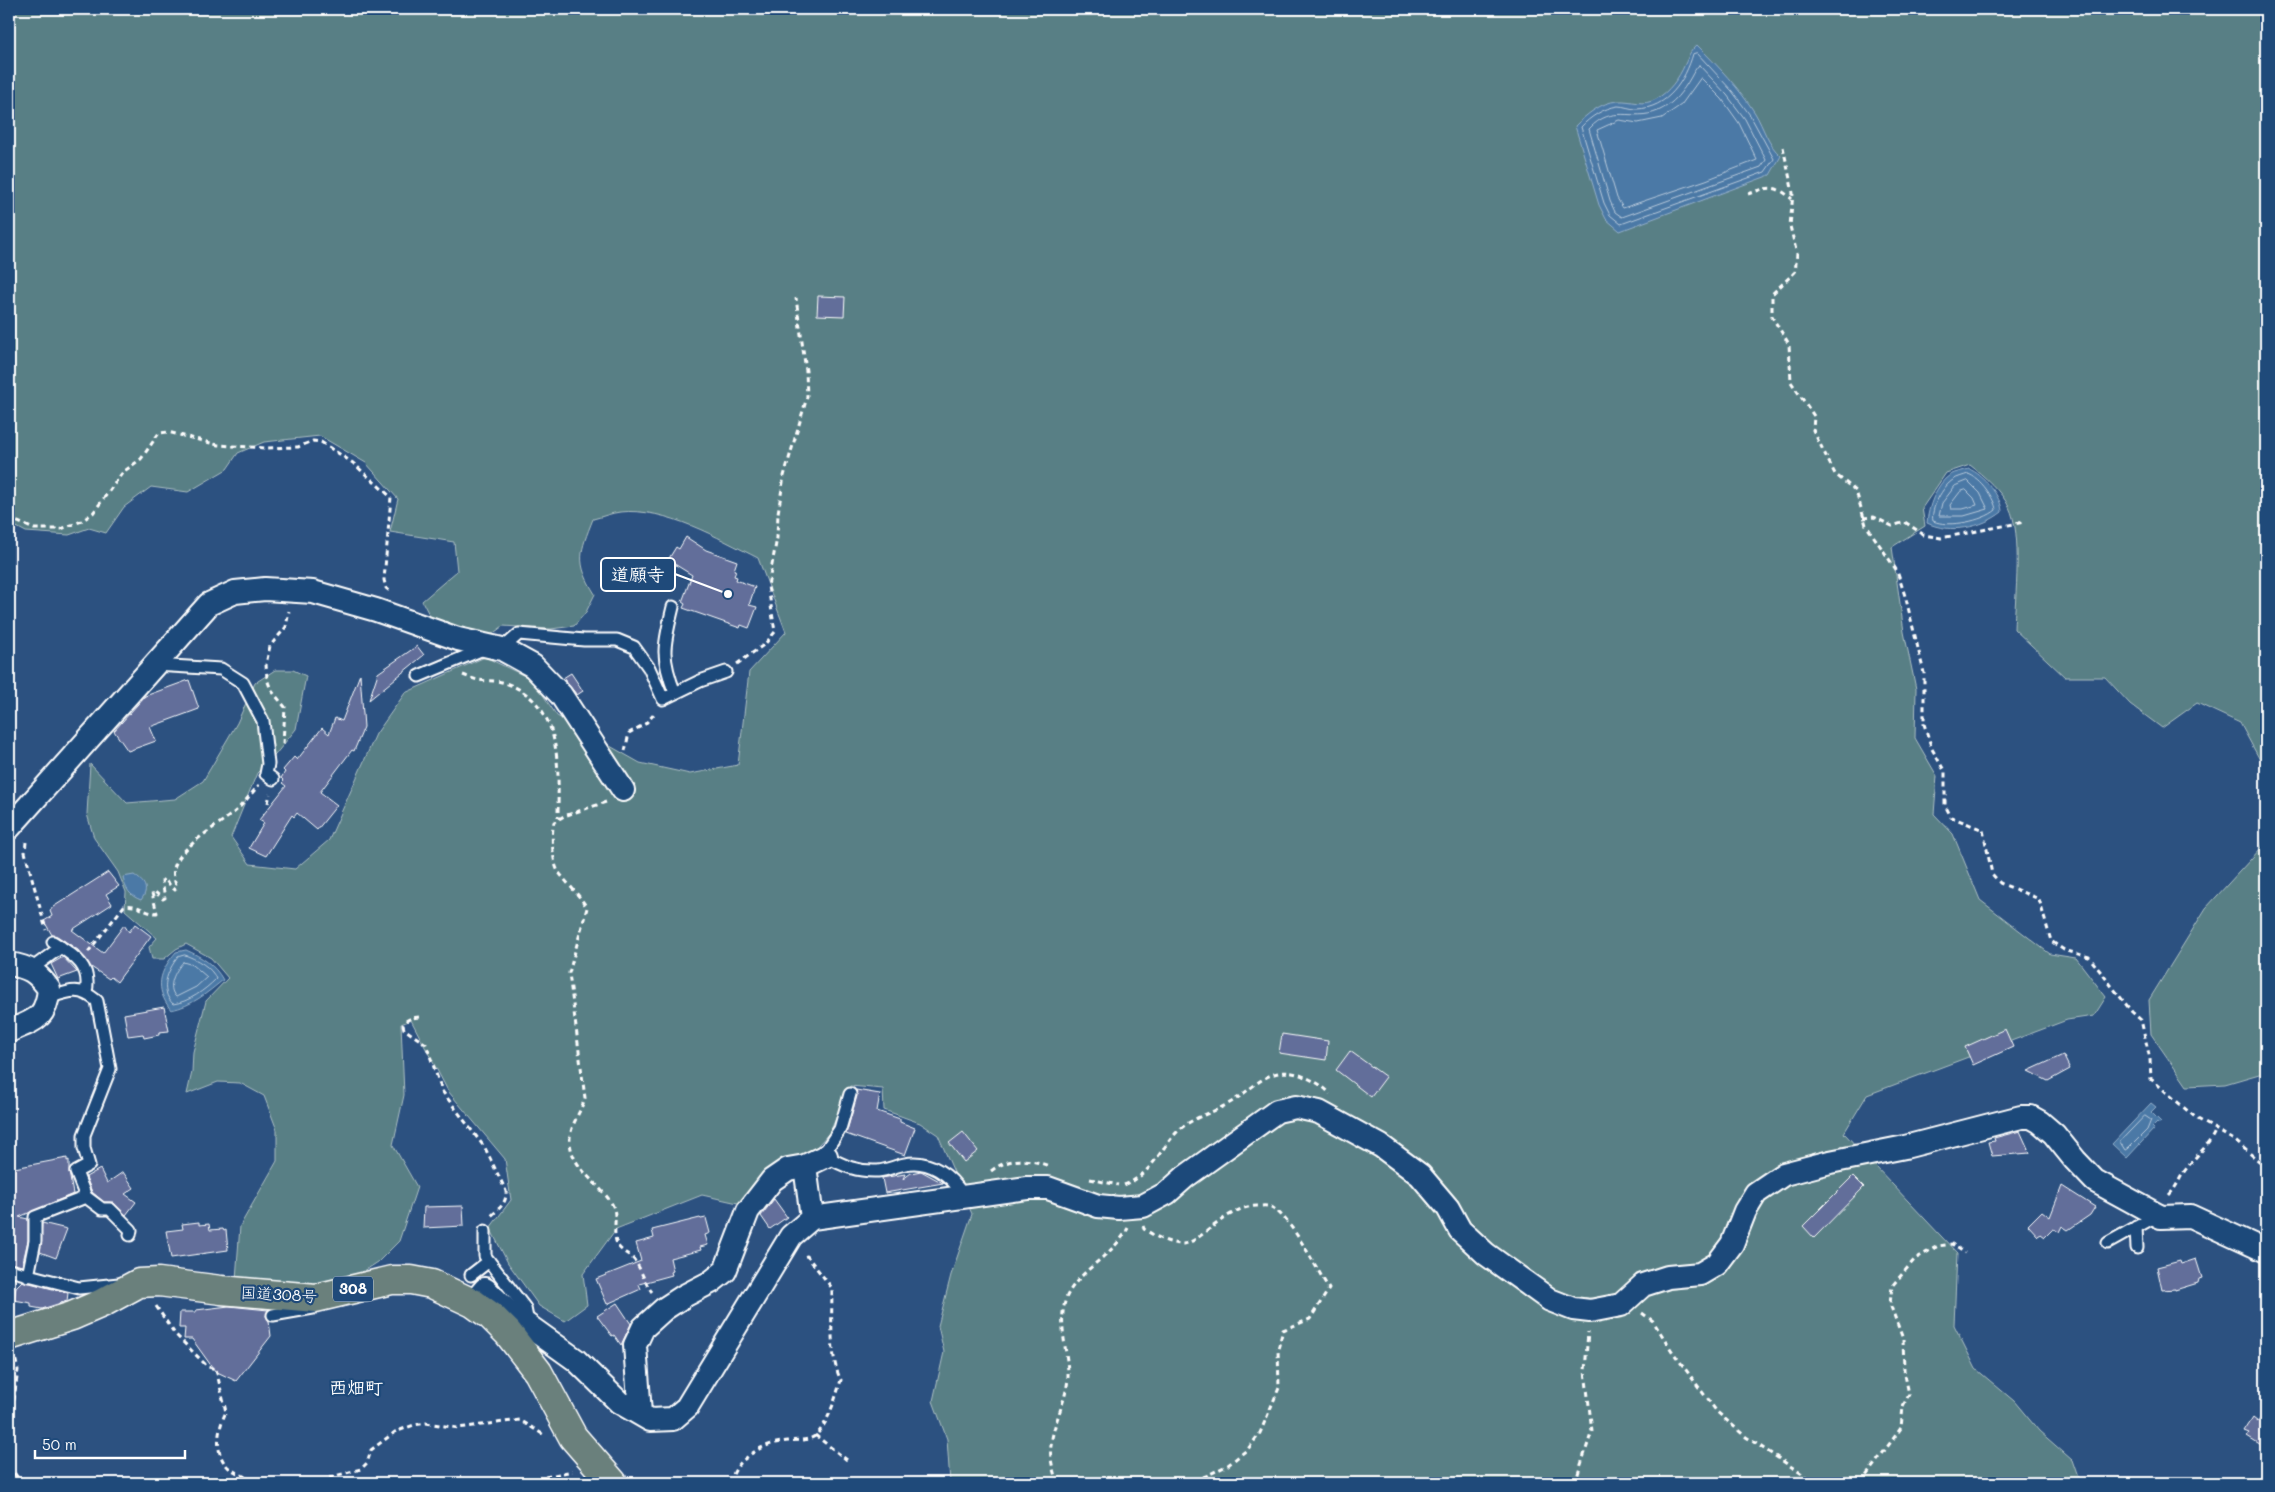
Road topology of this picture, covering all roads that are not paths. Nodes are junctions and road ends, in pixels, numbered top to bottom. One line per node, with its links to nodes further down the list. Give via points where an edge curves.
1 (673, 607): 6 (lane, via 664,648)
2 (496, 648): 3 (street, via 458,639 314,592 265,589 235,592 209,604); 5 (lane); 6 (lane, via 518,634 617,640 634,646 649,668 663,699); 8 (street, via 533,666 561,695)
3 (153, 665): 7 (lane, via 221,669 243,683 263,721); 9 (street)
4 (726, 672): 6 (lane)
5 (418, 676)
6 (675, 693)
7 (269, 777)
8 (623, 790)
9 (13, 823)
10 (9, 964): 11 (street)
11 (30, 970): 12 (lane, via 57,944 80,962 89,981); 13 (street, via 39,975 49,989)
12 (86, 992): 13 (lane, via 69,991); 19 (lane, via 97,1001 110,1069 84,1135 89,1165 76,1172)
13 (48, 998): 14 (street, via 40,1016)
14 (9, 1031)
15 (850, 1094): 16 (lane, via 843,1121 826,1150)
16 (826, 1156): 17 (street); 18 (lane, via 846,1168 862,1170 878,1171 905,1164 933,1167)
17 (805, 1166): 21 (street); 38 (street, via 788,1169 762,1192 744,1219 725,1270 672,1304 643,1328 635,1345)
18 (968, 1195): 20 (street, via 1048,1188 1098,1206 1143,1206 1167,1193 1277,1111 1296,1107 1319,1112 1381,1146 1420,1175 1448,1208 1460,1230 1486,1254 1550,1300 1573,1309 1590,1311 1621,1305 1644,1285 1668,1277 1700,1274 1716,1264 1732,1244 1756,1193 1784,1174 2022,1117 2031,1117 2054,1134 2096,1181); 21 (street)
19 (86, 1197): 24 (lane, via 102,1209 110,1209 131,1230); 31 (lane, via 35,1217 35,1241)
20 (2158, 1215): 22 (lane); 27 (street, via 2190,1216)
21 (812, 1218): 38 (street, via 791,1236 686,1407 673,1419 650,1420)
22 (2136, 1227): 25 (lane); 26 (lane)
23 (485, 1231): 28 (lane, via 485,1256)
24 (130, 1235)
25 (2108, 1243)
26 (2137, 1248)
27 (2266, 1252)
28 (489, 1261): 30 (lane); 36 (lane, via 525,1308)
29 (9, 1270): 31 (lane)
30 (471, 1275)
31 (28, 1276): 32 (lane, via 79,1288 122,1284)
32 (128, 1289): 33 (highway, 国道308号 / 308, via 139,1283 159,1282 316,1298); 37 (highway, 国道308号 / 308)
33 (335, 1294): 34 (highway, 国道308号 / 308, via 392,1280 411,1280 432,1284); 35 (lane, via 328,1306)
34 (473, 1303): 36 (street, via 485,1289); 39 (highway, 国道308号 / 308, via 491,1316 524,1351 573,1437)
35 (273, 1315)
36 (528, 1325): 38 (street, via 576,1360 619,1402)
37 (12, 1344)
38 (640, 1414)
39 (609, 1479)

